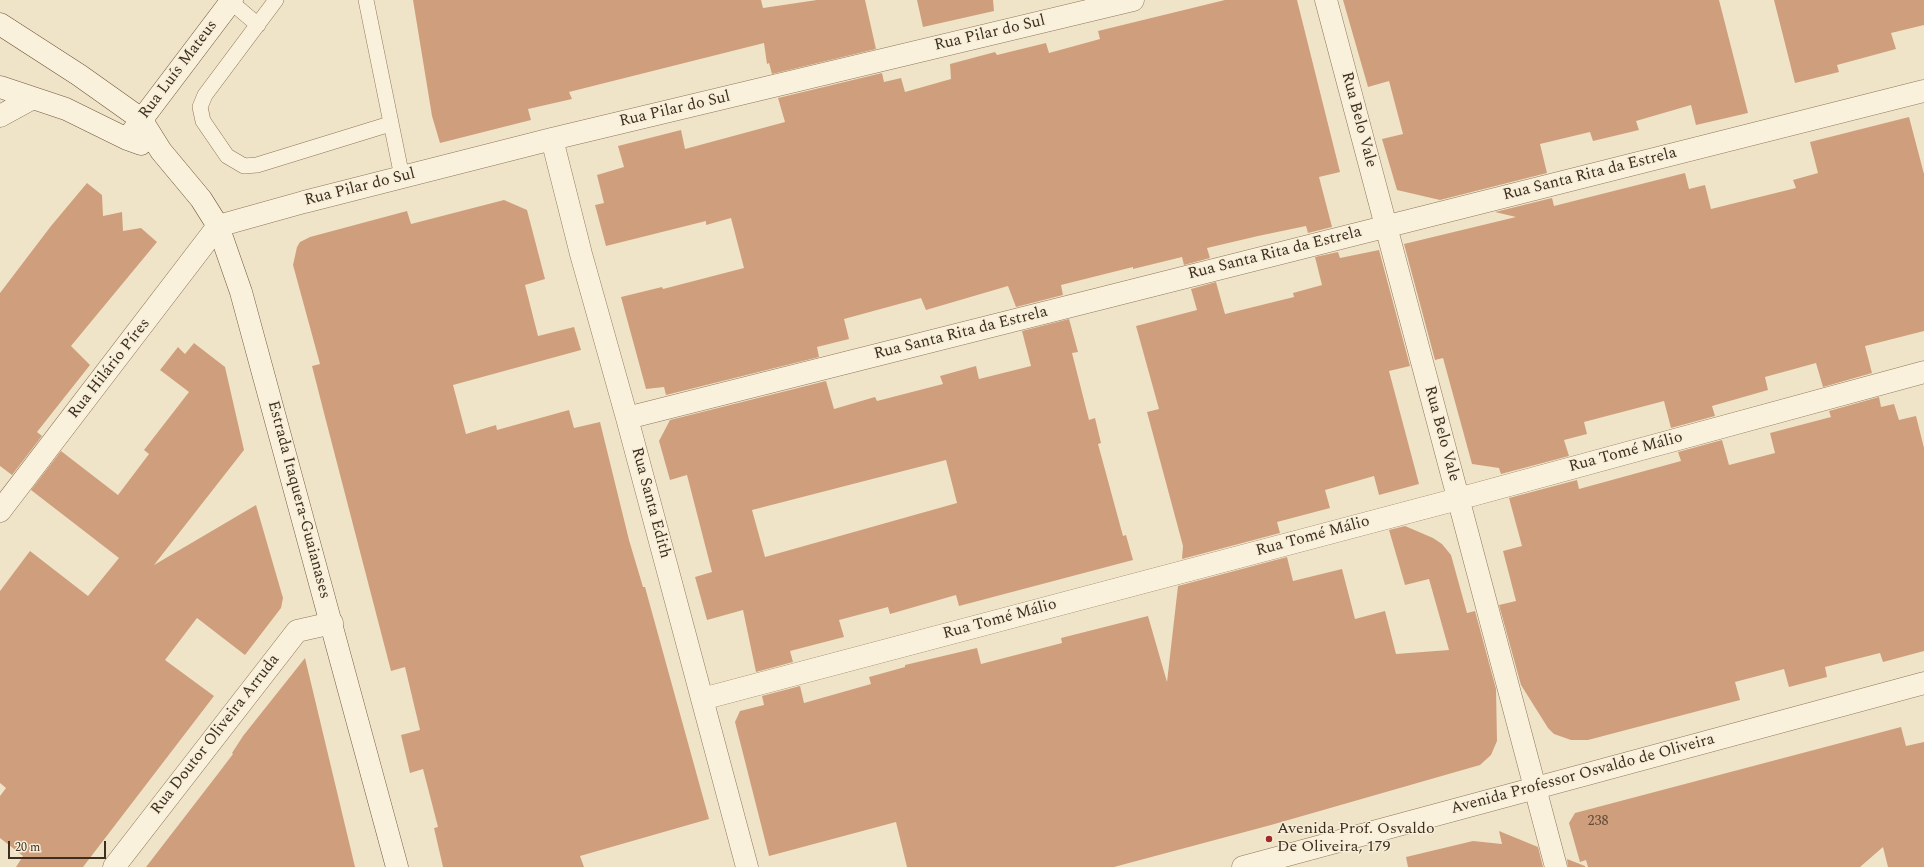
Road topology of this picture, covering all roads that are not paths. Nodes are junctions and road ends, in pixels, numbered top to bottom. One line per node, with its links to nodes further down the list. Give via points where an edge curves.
1 (276, 0): 7 (lane)
2 (366, 0): 13 (lane)
3 (1133, 0): 14 (street, Rua Pilar do Sul)
4 (1326, 0): 19 (street, Rua Belo Vale)
5 (231, 1): 7 (lane); 12 (street, Rua Luís Mateus)
6 (0, 24): 12 (street, Estrada Itaquera-Guaianases)
7 (258, 25): 13 (lane, via 205,96 200,107 203,121 227,156 244,166 257,165)
8 (0, 87): 10 (street)
9 (1924, 92): 19 (street, Rua Santa Rita da Estrela)
10 (33, 98): 11 (street); 15 (street, via 66,109)
11 (0, 116)
12 (142, 119): 15 (street, Rua Luís Mateus); 16 (street, Estrada Itaquera-Guaianases)
13 (390, 124): 17 (lane)
14 (552, 139): 17 (street, Rua Pilar do Sul); 21 (street, Rua Santa Edith)
15 (127, 140): 16 (street)
16 (161, 151): 18 (street, Estrada Itaquera-Guaianases, via 201,199)
17 (402, 177): 18 (street, Rua Pilar do Sul)
18 (218, 226): 23 (street, Rua Hilário Píres); 24 (street, Estrada Itaquera-Guaianases, via 241,292)
19 (1386, 226): 21 (street, Rua Santa Rita da Estrela); 22 (street, Rua Belo Vale)
20 (1924, 372): 22 (street, Rua Tomé Málio)
21 (627, 418): 26 (street, Rua Santa Edith)
22 (1458, 499): 26 (street, Rua Tomé Málio); 27 (street, Rua Belo Vale)
23 (0, 511)
24 (332, 623): 28 (street, Rua Doutor Oliveira Arruda, via 296,631); 29 (street, Estrada Itaquera-Guaianases)
25 (1924, 683): 27 (street, Avenida Professor Osvaldo de Oliveira)
26 (702, 699): 30 (street, Rua Santa Edith)
27 (1535, 788): 31 (street, Avenida Professor Osvaldo de Oliveira); 32 (street, Rua Belo Vale)
28 (114, 867)
29 (397, 867)
30 (747, 867)
31 (1243, 867)
32 (1556, 867)

